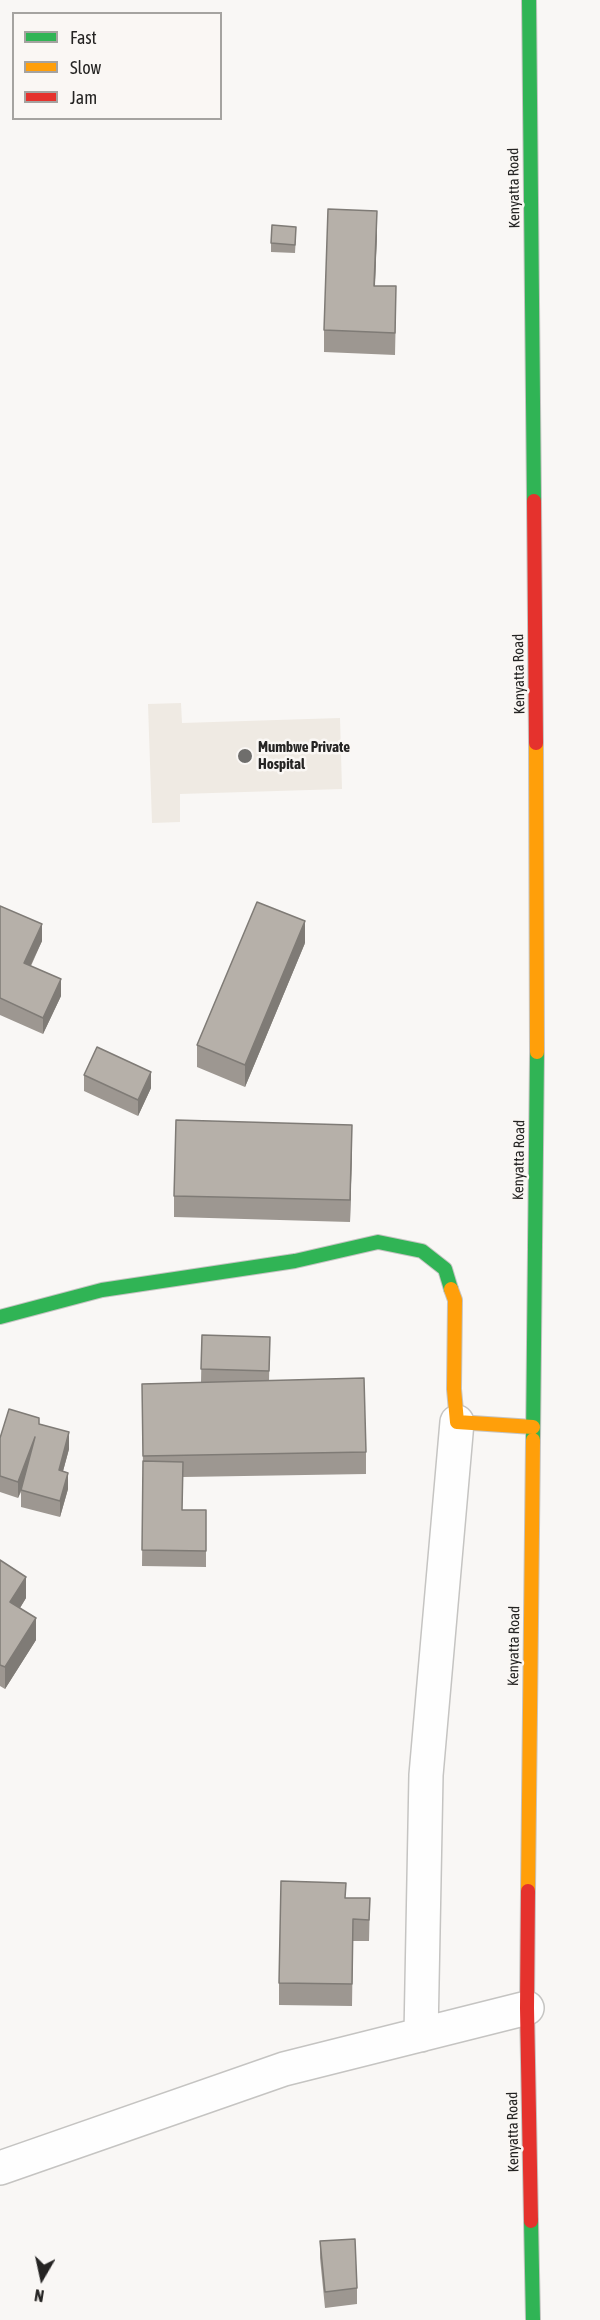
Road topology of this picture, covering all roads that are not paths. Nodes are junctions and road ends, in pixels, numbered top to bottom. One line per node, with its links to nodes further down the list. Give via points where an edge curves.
1 (529, 0): 4 (street, Kenyatta Road, via 538,966)
2 (0, 1317): 3 (street, via 102,1290 295,1261 378,1242 422,1251 446,1269 455,1300)
3 (457, 1422): 4 (street); 6 (street, via 426,1775)
4 (533, 1427): 5 (street, Kenyatta Road)
5 (527, 2008): 6 (street); 8 (street, Kenyatta Road)
6 (421, 2035): 7 (street, via 284,2069)
7 (0, 2168)
8 (533, 2320)

